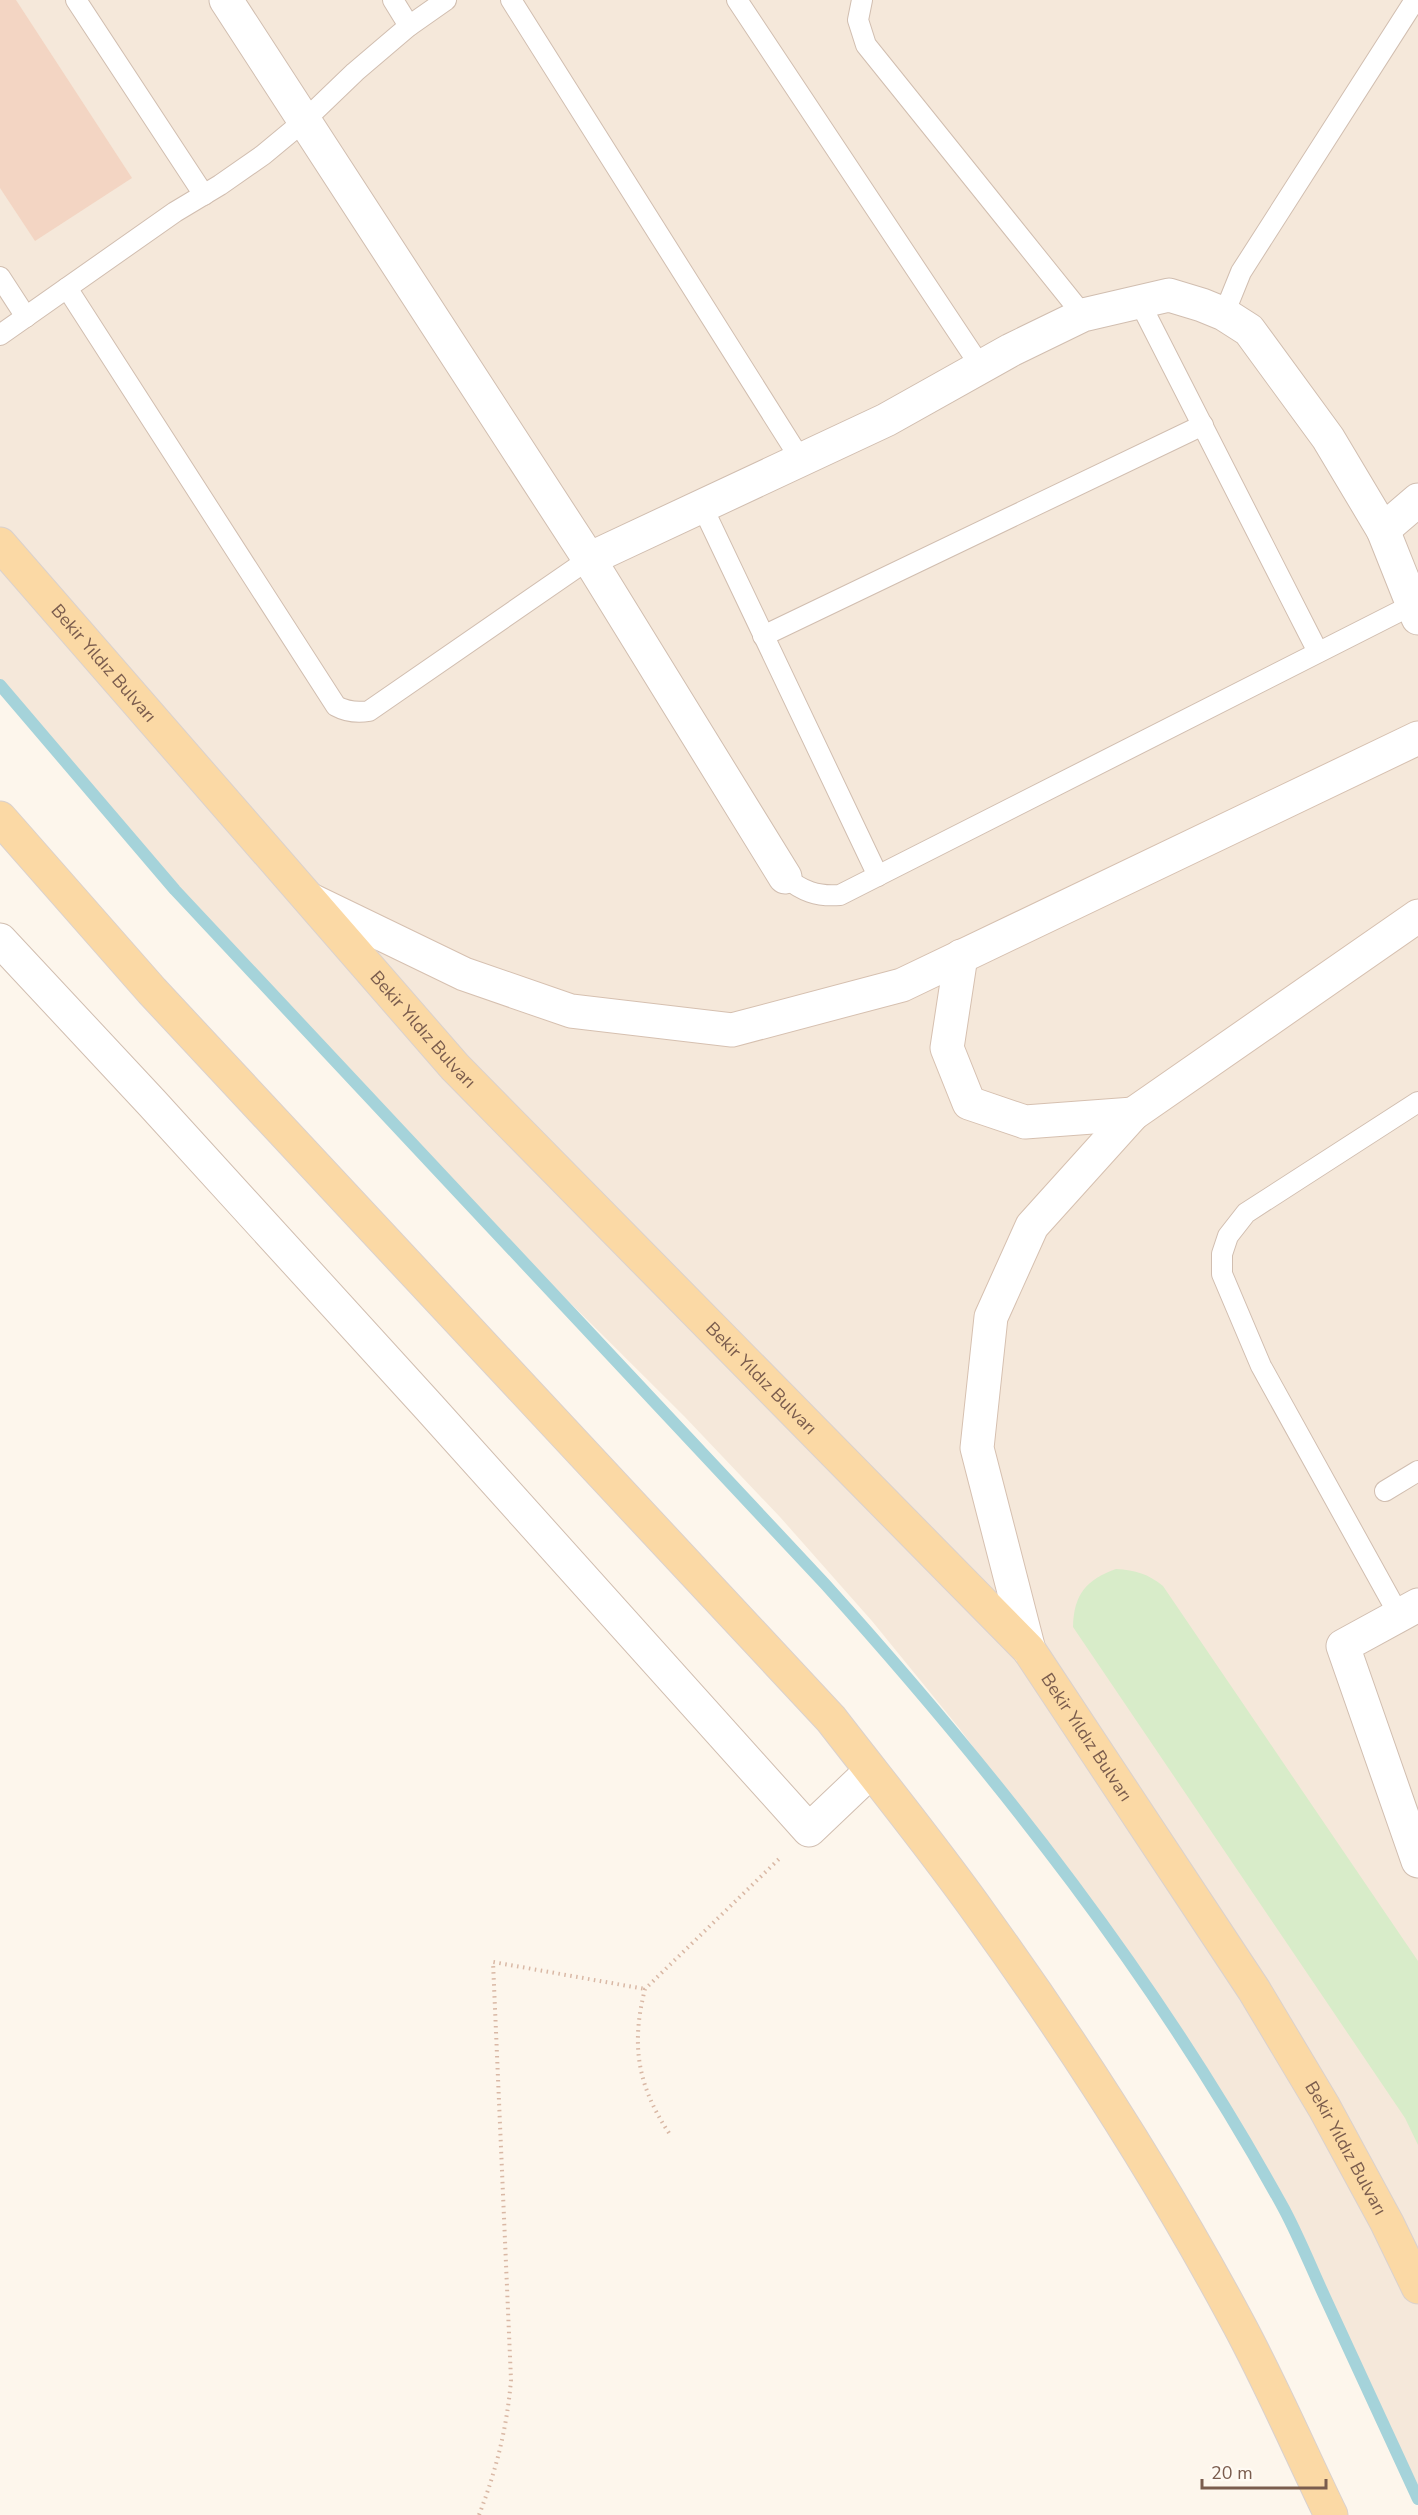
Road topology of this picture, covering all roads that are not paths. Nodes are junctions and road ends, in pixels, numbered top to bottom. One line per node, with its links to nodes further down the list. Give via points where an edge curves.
1 (76, 0): 11 (lane)
2 (226, 0): 10 (street)
3 (393, 0): 9 (lane)
4 (446, 0): 9 (lane)
5 (511, 0): 21 (lane)
6 (737, 0): 19 (lane)
7 (862, 0): 16 (lane, via 858,20 866,45)
8 (1415, 0): 15 (lane, via 1241,272)
9 (409, 26): 10 (lane)
10 (304, 121): 11 (lane); 26 (street)
11 (204, 195): 13 (lane)
12 (0, 277): 17 (lane)
13 (67, 288): 17 (lane); 26 (lane, via 336,706 369,711)
14 (1139, 300): 15 (street, via 1168,295); 16 (street); 20 (lane)
15 (1224, 314): 24 (street, via 1249,330 1274,362 1328,438)
16 (1083, 315): 19 (street)
17 (26, 317): 18 (lane)
18 (0, 335)
19 (981, 367): 21 (street, via 886,420)
20 (1203, 425): 28 (lane); 29 (lane)
21 (801, 460): 23 (street)
22 (1418, 500): 24 (street)
23 (702, 506): 26 (street); 28 (lane)
24 (1383, 530): 27 (street)
25 (0, 544): 34 (main road, Bekir Yıldız Bulvarı)
26 (590, 559): 33 (street)
27 (1416, 611): 29 (lane)
28 (763, 636): 32 (lane)
29 (1318, 652): 32 (lane)
30 (1418, 738): 37 (street)
31 (0, 818): 44 (main road, via 152,991 831,1719)
32 (878, 876): 33 (lane, via 840,895 826,896 812,894)
33 (785, 877)
34 (311, 900): 37 (street, via 464,974 571,1011 732,1030 902,985); 43 (main road, Bekir Yıldız Bulvarı, via 455,1067)
35 (1418, 916): 39 (street)
36 (0, 940): 44 (street, via 413,1389 809,1830)
37 (961, 956): 39 (street, via 947,1048 969,1103 1024,1122)
38 (1418, 1102): 42 (lane, via 1246,1213 1228,1236 1222,1254 1222,1274 1261,1365)
39 (1133, 1114): 43 (street, via 1032,1226 991,1317 977,1448)
40 (1418, 1471): 41 (lane)
41 (1385, 1491)
42 (1408, 1610): 45 (street, via 1343,1646)
43 (1029, 1650): 46 (main road, Bekir Yıldız Bulvarı, via 1254,1990 1324,2107)
44 (871, 1771): 47 (main road, via 984,1918 1119,2121 1239,2324)
45 (1418, 1861)
46 (1418, 2287)
47 (1331, 2515)

